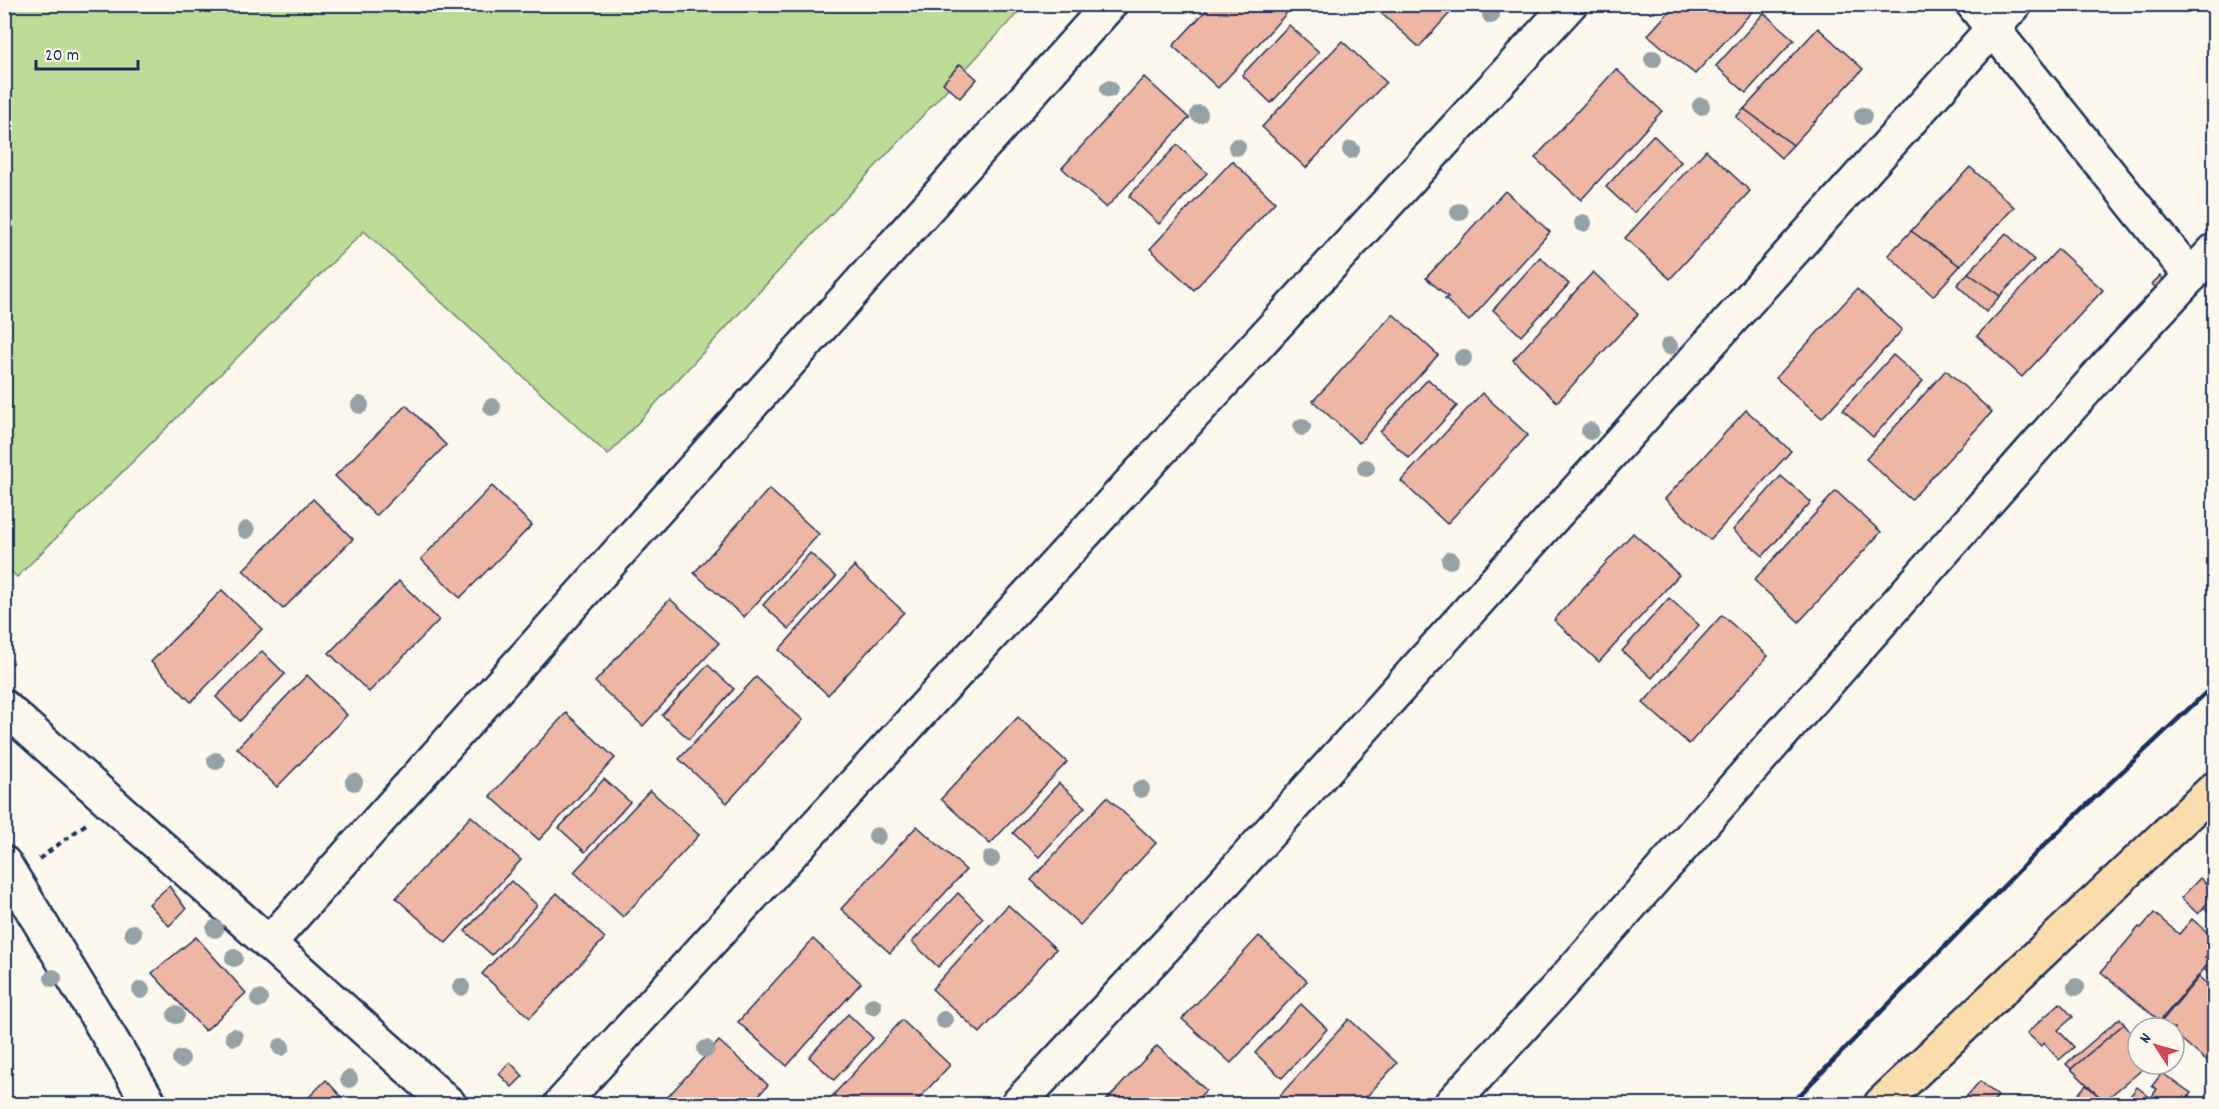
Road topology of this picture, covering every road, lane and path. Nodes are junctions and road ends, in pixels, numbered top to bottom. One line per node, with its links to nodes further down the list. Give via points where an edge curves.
1 (1110, 4): 11 (street)
2 (1570, 4): 14 (street)
3 (2015, 4): 4 (street)
4 (1982, 17): 6 (street); 15 (street, via 1213,895)
5 (2214, 251): 6 (street)
6 (2191, 276): 16 (street)
7 (4, 707): 9 (street)
8 (2214, 789): 17 (main road)
9 (113, 804): 10 (path); 11 (street)
10 (8, 875): 12 (street)
11 (269, 943): 13 (street)
12 (150, 1104)
13 (449, 1104)
14 (561, 1104)
15 (1018, 1104)
16 (1451, 1104)
17 (1881, 1104)

